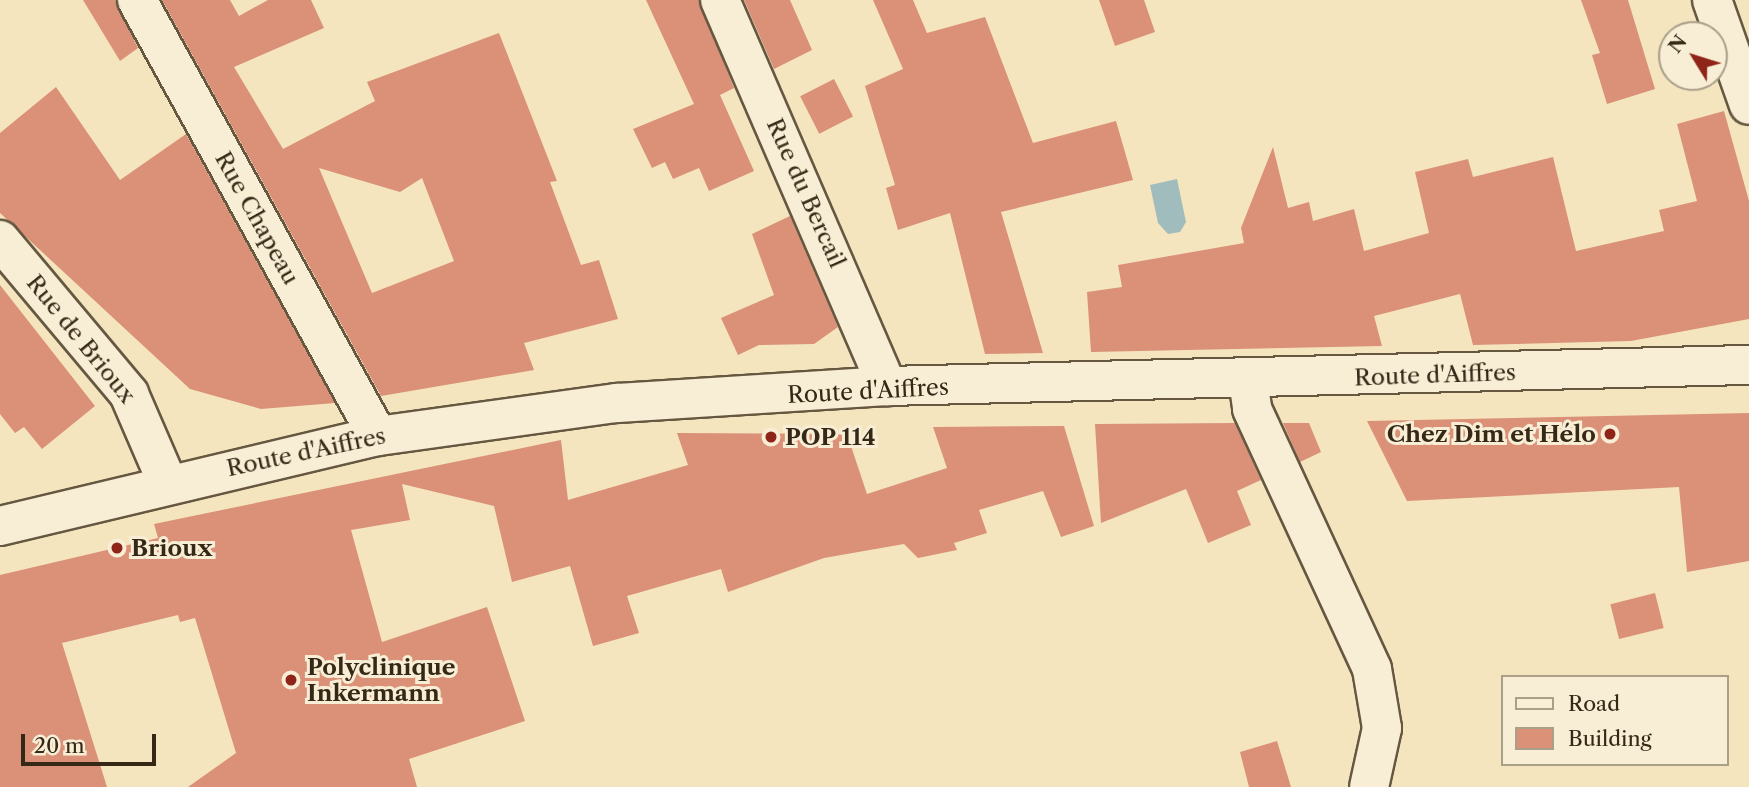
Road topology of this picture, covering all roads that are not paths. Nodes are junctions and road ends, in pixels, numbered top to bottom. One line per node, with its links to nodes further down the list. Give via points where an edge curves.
1 (137, 0): 9 (street, Rue Chapeau)
2 (720, 0): 8 (street, Rue du Bercail)
3 (1712, 0): 4 (street)
4 (1749, 105)
5 (0, 240): 10 (street, Rue de Brioux, via 129,394)
6 (1749, 365): 7 (street, Route d'Aiffres)
7 (1248, 379): 8 (street, Route d'Aiffres); 12 (street, via 1252,409 1372,669 1382,729)
8 (887, 386): 9 (street, Route d'Aiffres, via 617,403)
9 (378, 436): 10 (street, Route d'Aiffres)
10 (167, 482): 11 (street, Route d'Aiffres)
11 (0, 526)
12 (1369, 787)

